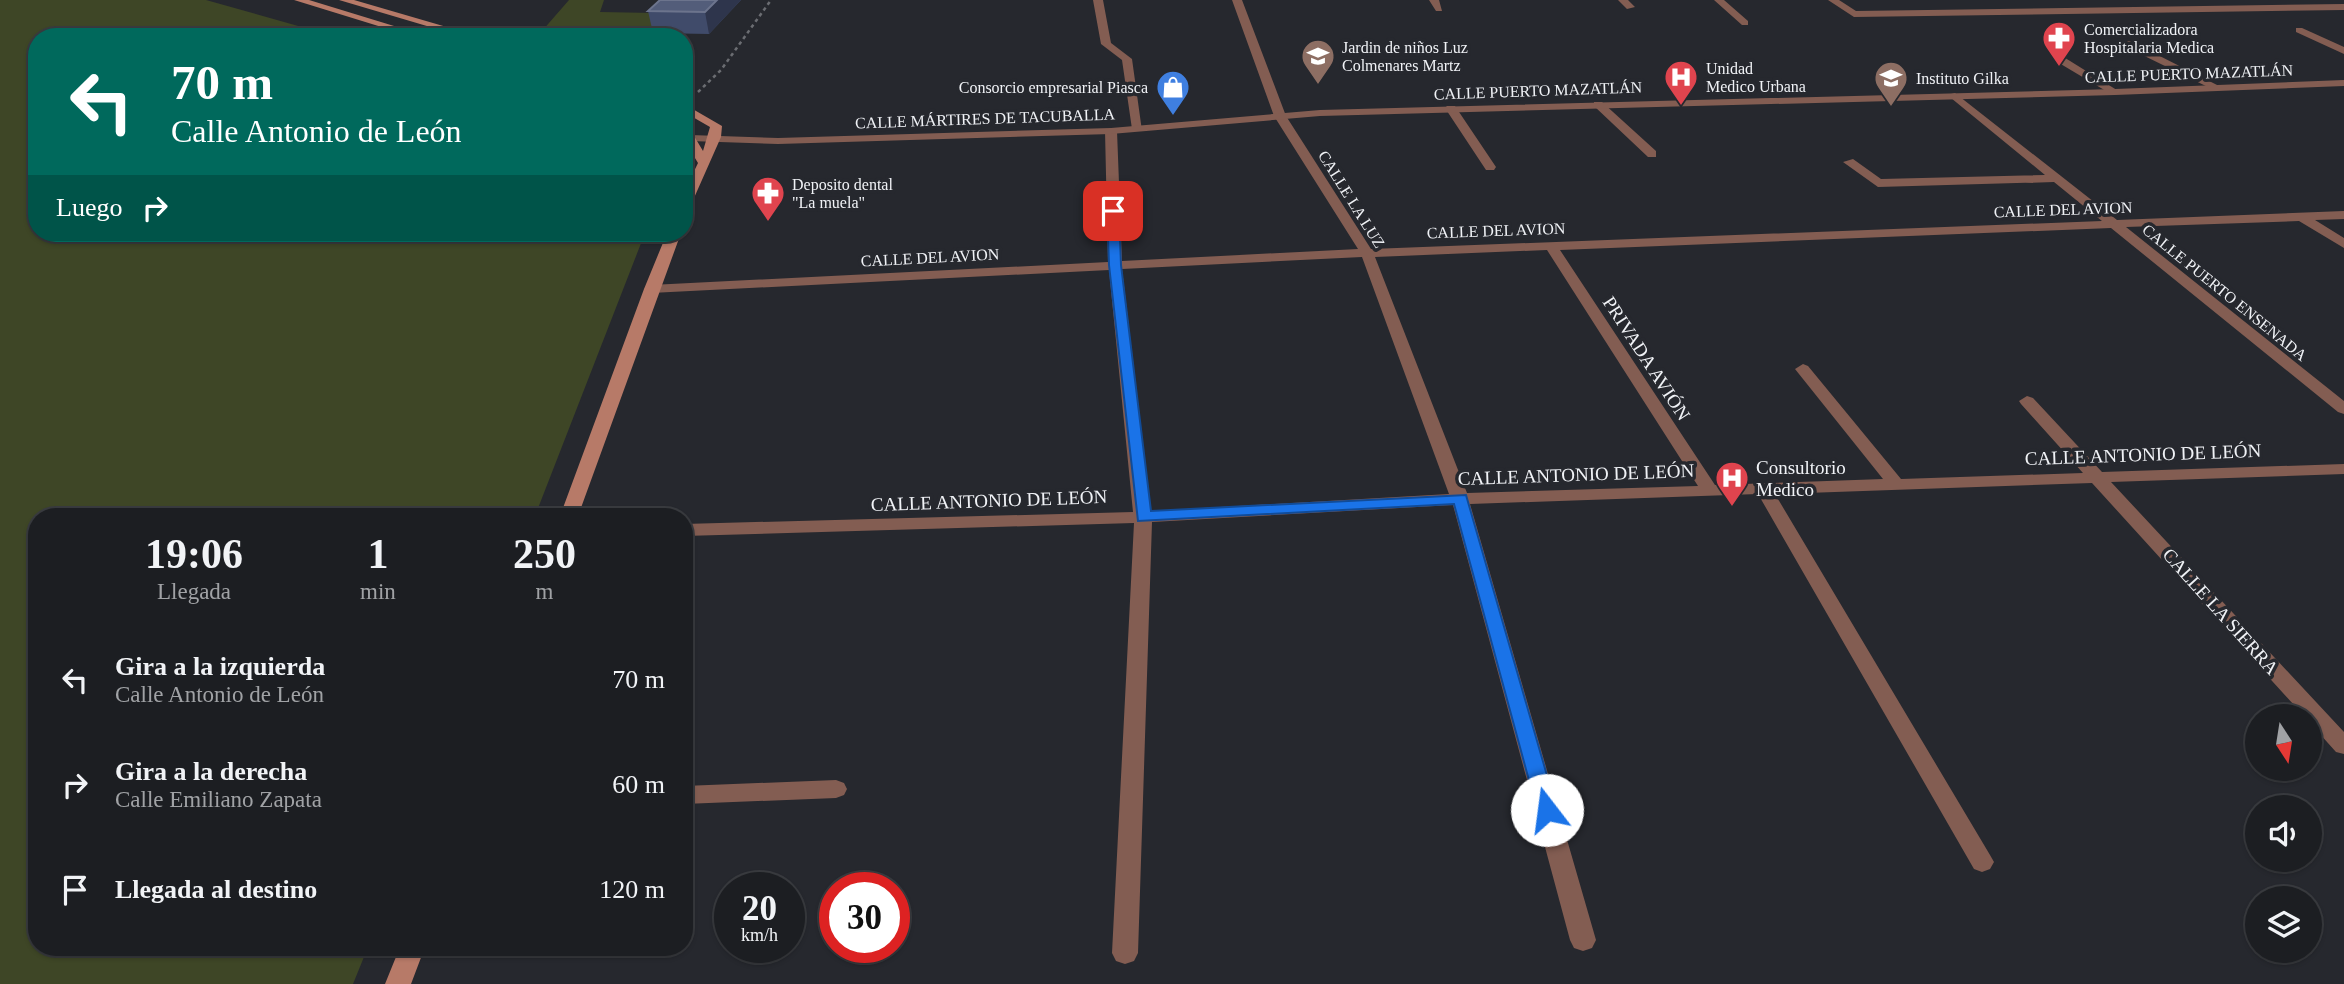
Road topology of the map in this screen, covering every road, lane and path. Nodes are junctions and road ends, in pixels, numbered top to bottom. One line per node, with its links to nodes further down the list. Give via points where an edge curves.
1 (299, 0): 10 (main road)
2 (344, 0): 11 (main road)
3 (771, 0): 20 (path, via 721,70)
4 (1098, 0): 25 (street, via 1106,44 1127,59)
5 (1237, 0): 24 (street, CALLE LA LUZ)
6 (1719, 0): 9 (street)
7 (1833, 0): 8 (street, via 1854,14)
8 (2344, 7)
9 (1745, 23)
10 (394, 28)
11 (444, 28)
12 (2299, 30): 14 (street)
13 (2126, 43): 17 (street)
14 (2344, 51)
15 (2058, 58): 18 (street)
16 (2344, 83): 17 (street, CALLE PUERTO MAZATLÁN)
17 (2218, 88): 18 (street, CALLE PUERTO MAZATLÁN)
18 (2115, 92): 19 (street, CALLE PUERTO MAZATLÁN)
19 (1955, 96): 21 (street, CALLE PUERTO MAZATLÁN); 34 (street, CALLE PUERTO ENSENADA)
20 (694, 97)
21 (1598, 104): 22 (street, CALLE PUERTO MAZATLÁN); 30 (street)
22 (1451, 108): 24 (street, CALLE PUERTO MAZATLÁN); 33 (street)
23 (693, 112): 28 (main road, via 716,126)
24 (1280, 116): 25 (street, CALLE MÁRTIRES DE TACUBALLA); 42 (street, CALLE LA LUZ)
25 (1138, 129): 26 (street, CALLE MÁRTIRES DE TACUBALLA)
26 (1111, 131): 28 (street, CALLE MÁRTIRES DE TACUBALLA, via 778,141); 43 (street)
27 (693, 137): 28 (street, CALLE MÁRTIRES DE TACUBALLA)
28 (715, 137): 31 (main road)
29 (693, 146): 31 (main road)
30 (1652, 154)
31 (703, 162): 35 (main road)
32 (1849, 162): 34 (street, via 1878,183)
33 (1490, 167)
34 (2058, 178): 38 (street, CALLE PUERTO ENSENADA)
35 (693, 186)
36 (2344, 215): 37 (street, CALLE DEL AVION)
37 (2302, 217): 38 (street, CALLE DEL AVION); 40 (street)
38 (2114, 225): 41 (street, CALLE DEL AVION); 47 (street, CALLE PUERTO ENSENADA)
39 (670, 242): 44 (main road)
40 (2344, 244)
41 (1550, 245): 42 (street, CALLE DEL AVION); 52 (street, PRIVADA AVIÓN)
42 (1367, 253): 43 (street, CALLE DEL AVION); 53 (street, CALLE LA LUZ)
43 (1115, 265): 44 (street, CALLE DEL AVION); 55 (street)
44 (651, 289): 54 (main road)
45 (1803, 369): 50 (street)
46 (2027, 401): 49 (street, CALLE LA SIERRA)
47 (2344, 409)
48 (2344, 469): 49 (street, CALLE ANTONIO DE LEÓN)
49 (2098, 476): 50 (street, CALLE ANTONIO DE LEÓN); 57 (street, CALLE LA SIERRA)
50 (1896, 484): 51 (street, CALLE ANTONIO DE LEÓN)
51 (1764, 489): 52 (street, CALLE ANTONIO DE LEÓN); 60 (street)
52 (1710, 491): 53 (street, CALLE ANTONIO DE LEÓN)
53 (1460, 499): 55 (street, CALLE ANTONIO DE LEÓN); 61 (street, CALLE LA LUZ)
54 (572, 508)
55 (1143, 517): 56 (street, CALLE ANTONIO DE LEÓN); 62 (street)
56 (693, 530)
57 (2344, 746)
58 (836, 789): 59 (street)
59 (693, 795)
60 (1982, 862)
61 (1583, 940)
62 (1125, 953)
63 (409, 956): 64 (main road)
64 (398, 984)

